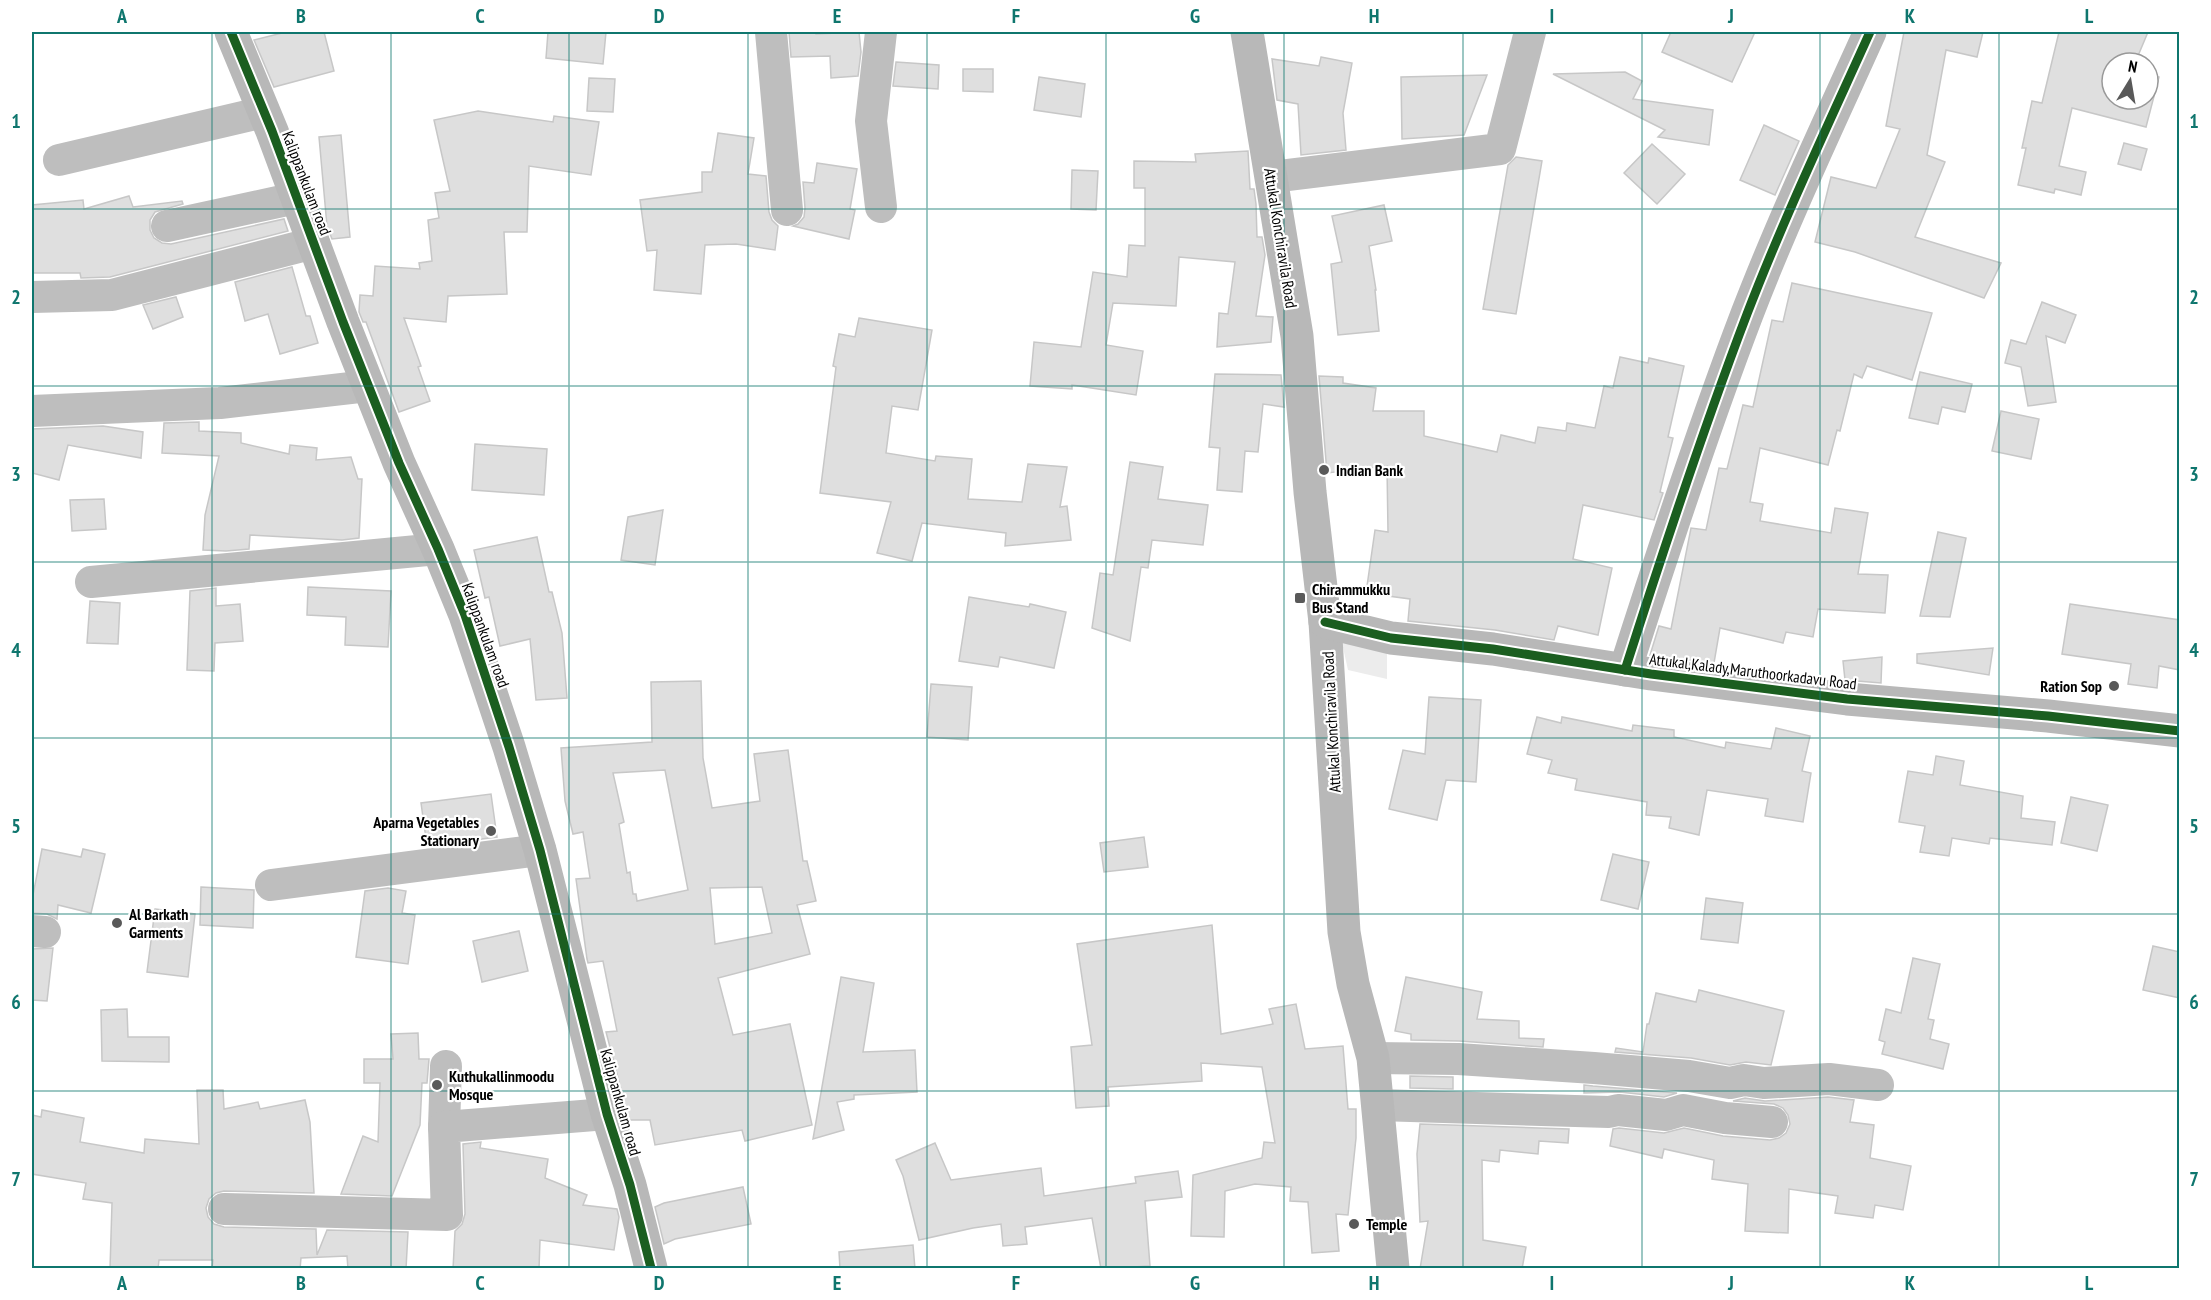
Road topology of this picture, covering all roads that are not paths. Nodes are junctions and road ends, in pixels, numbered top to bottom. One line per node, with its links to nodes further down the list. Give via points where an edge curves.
1 (231, 32): 7 (street, Kalippankulam road)
2 (771, 32): 12 (street)
3 (881, 32): 11 (street, via 871,121)
4 (1247, 32): 9 (street, Attukal Konchiravila Road)
5 (1530, 32): 9 (street, via 1500,149)
6 (1870, 32): 21 (street, via 1802,181 1748,313 1686,480)
7 (264, 112): 8 (street); 10 (street, Kalippankulam road)
8 (59, 160)
9 (1271, 177): 20 (street, Attukal Konchiravila Road, via 1297,336)
10 (296, 198): 13 (street); 14 (street, Kalippankulam road)
11 (880, 207)
12 (787, 210)
13 (167, 226)
14 (314, 243): 15 (street, via 112,295); 16 (street, Kalippankulam road)
15 (32, 297)
16 (368, 386): 17 (street, via 220,403); 18 (street, Kalippankulam road)
17 (32, 411)
18 (438, 549): 19 (street); 23 (street, Kalippankulam road, via 465,615)
19 (91, 582)
20 (1325, 622): 21 (street, Attukal,Kalady,Maruthoorkadavu Road, via 1391,638); 25 (street, Attukal Konchiravila Road, via 1344,932)
21 (1625, 670): 22 (street, Attukal,Kalady,Maruthoorkadavu Road, via 1847,699)
22 (2180, 731)
23 (540, 850): 24 (street); 29 (street, Kalippankulam road)
24 (271, 885)
25 (1373, 1058): 27 (street, via 1594,1068 1730,1083 1829,1079); 28 (street, Attukal Konchiravila Road)
26 (446, 1066): 31 (street)
27 (1878, 1085)
28 (1378, 1105): 30 (street, via 1618,1110 1666,1115 1683,1110); 34 (street, Attukal Konchiravila Road)
29 (607, 1114): 31 (street); 33 (street, Kalippankulam road)
30 (1772, 1122)
31 (444, 1127): 32 (street, via 447,1215)
32 (224, 1209)
33 (651, 1269)
34 (1393, 1269)

